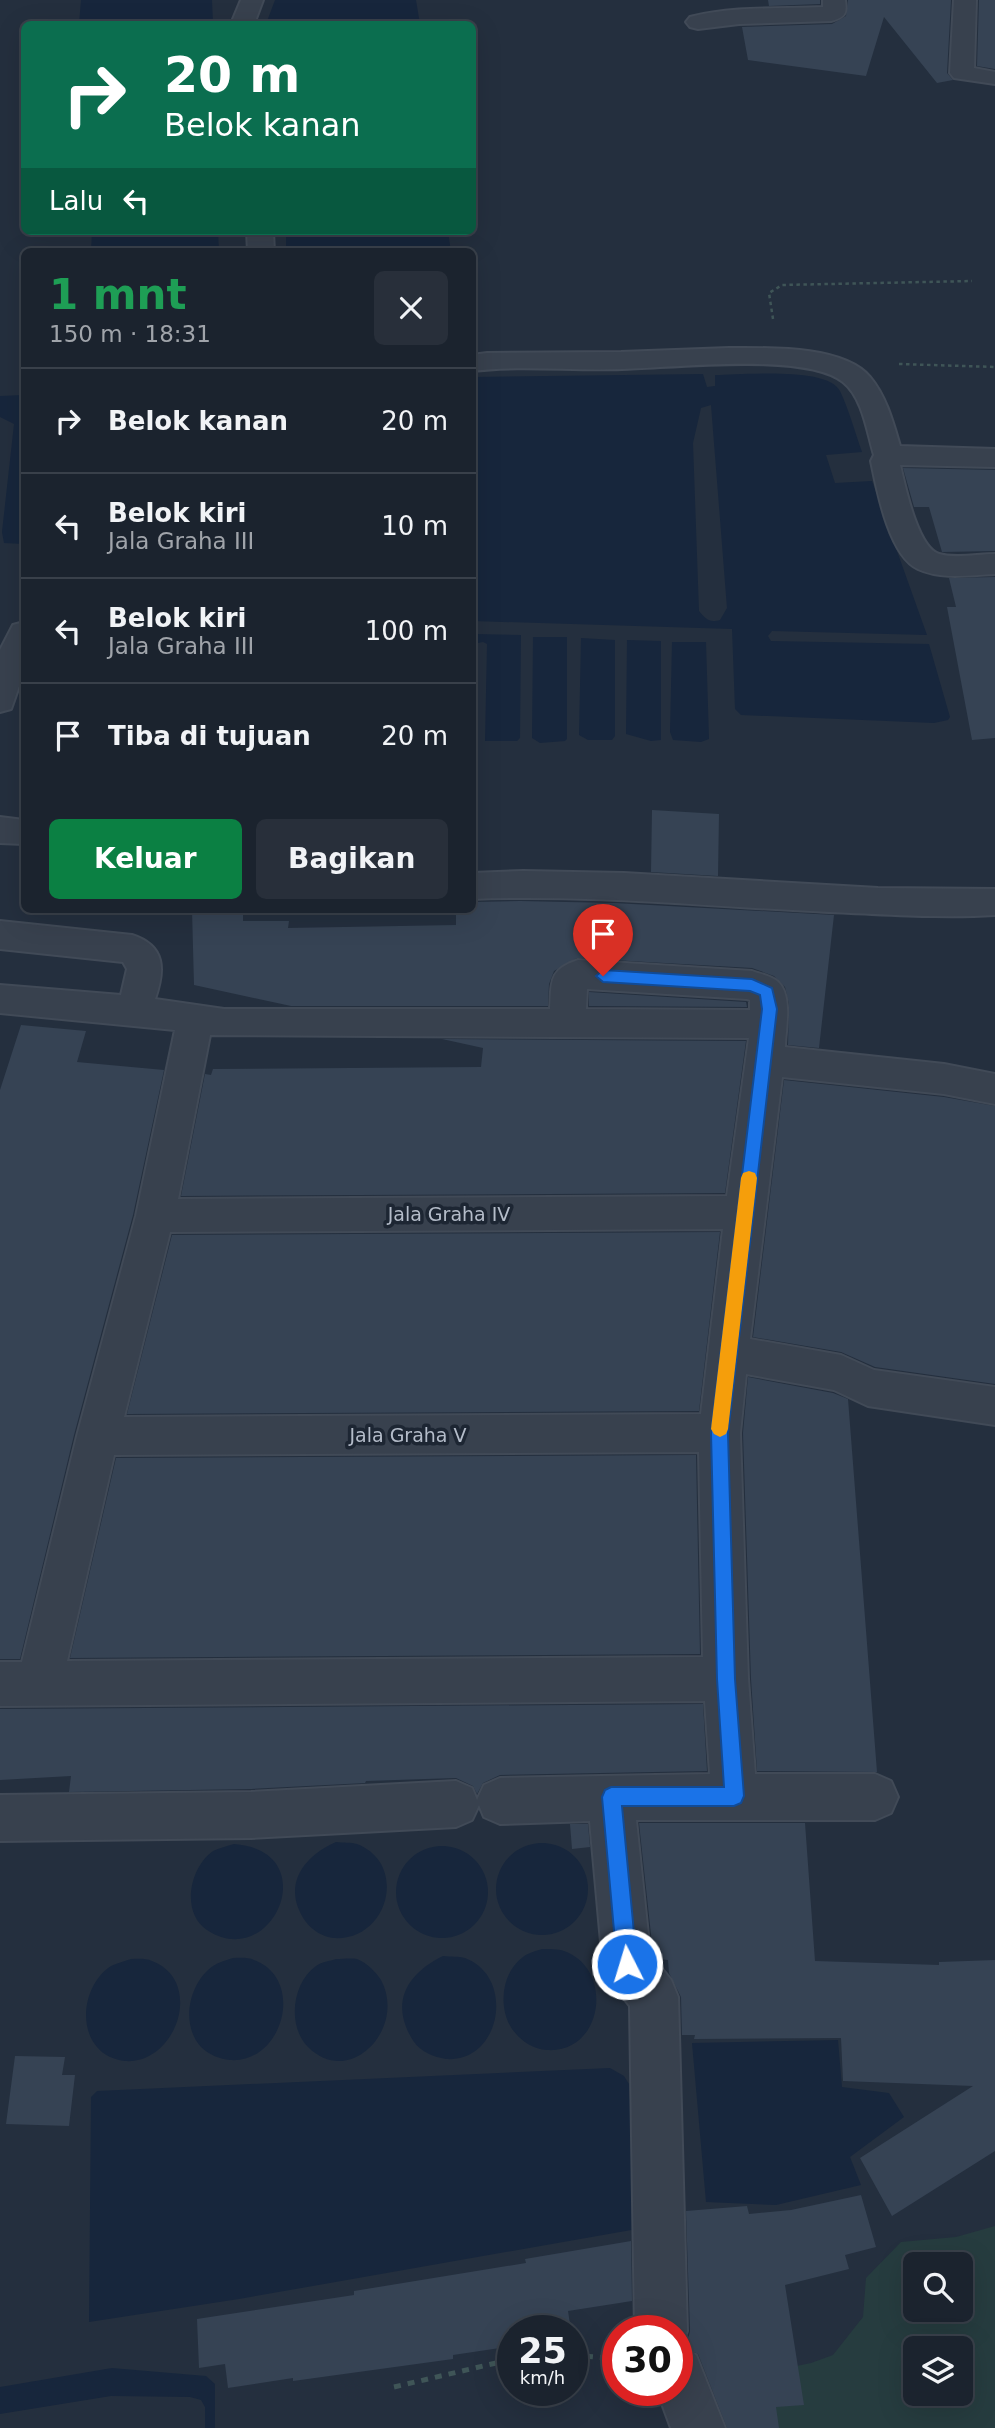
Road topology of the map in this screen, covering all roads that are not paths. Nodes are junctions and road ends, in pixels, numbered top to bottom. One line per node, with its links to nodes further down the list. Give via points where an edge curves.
1 (252, 0): 4 (street)
2 (834, 0): 5 (street, via 831,14)
3 (965, 0): 6 (street, via 961,73)
4 (244, 21)
5 (698, 22)
6 (992, 78)
7 (476, 362): 8 (street, via 780,358 822,363 850,373 863,386)
8 (888, 455): 9 (street); 10 (street, via 885,461 896,507 923,559 935,564)
9 (995, 458)
10 (995, 564)
11 (21, 638): 12 (street)
12 (0, 701)
13 (0, 830): 14 (street)
14 (21, 832)
15 (476, 886): 16 (street, via 530,882 831,900)
16 (995, 902)
17 (0, 935): 19 (street, via 132,949 144,956 146,964)
18 (0, 999): 19 (street)
19 (133, 1010): 20 (street)
20 (195, 1019): 21 (street, via 224,1023 568,1024 570,979 579,974 752,985 766,992); 24 (street)
21 (767, 1042): 22 (street); 23 (street)
22 (995, 1089)
23 (744, 1212): 24 (street, Jala Graha IV); 25 (street)
24 (155, 1216): 28 (street)
25 (728, 1353): 26 (street, via 841,1373 868,1388); 27 (street)
26 (995, 1406)
27 (719, 1433): 28 (street, Jala Graha V); 29 (street)
28 (97, 1436): 30 (street)
29 (726, 1679): 30 (street); 31 (street)
30 (19, 1685)
31 (734, 1796): 32 (street); 33 (street)
32 (611, 1797): 34 (street, via 250,1815); 35 (street, via 627,1964 654,1997)
33 (875, 1797)
34 (0, 1818)
35 (661, 2315)
36 (689, 2406): 37 (street)
37 (698, 2428)

